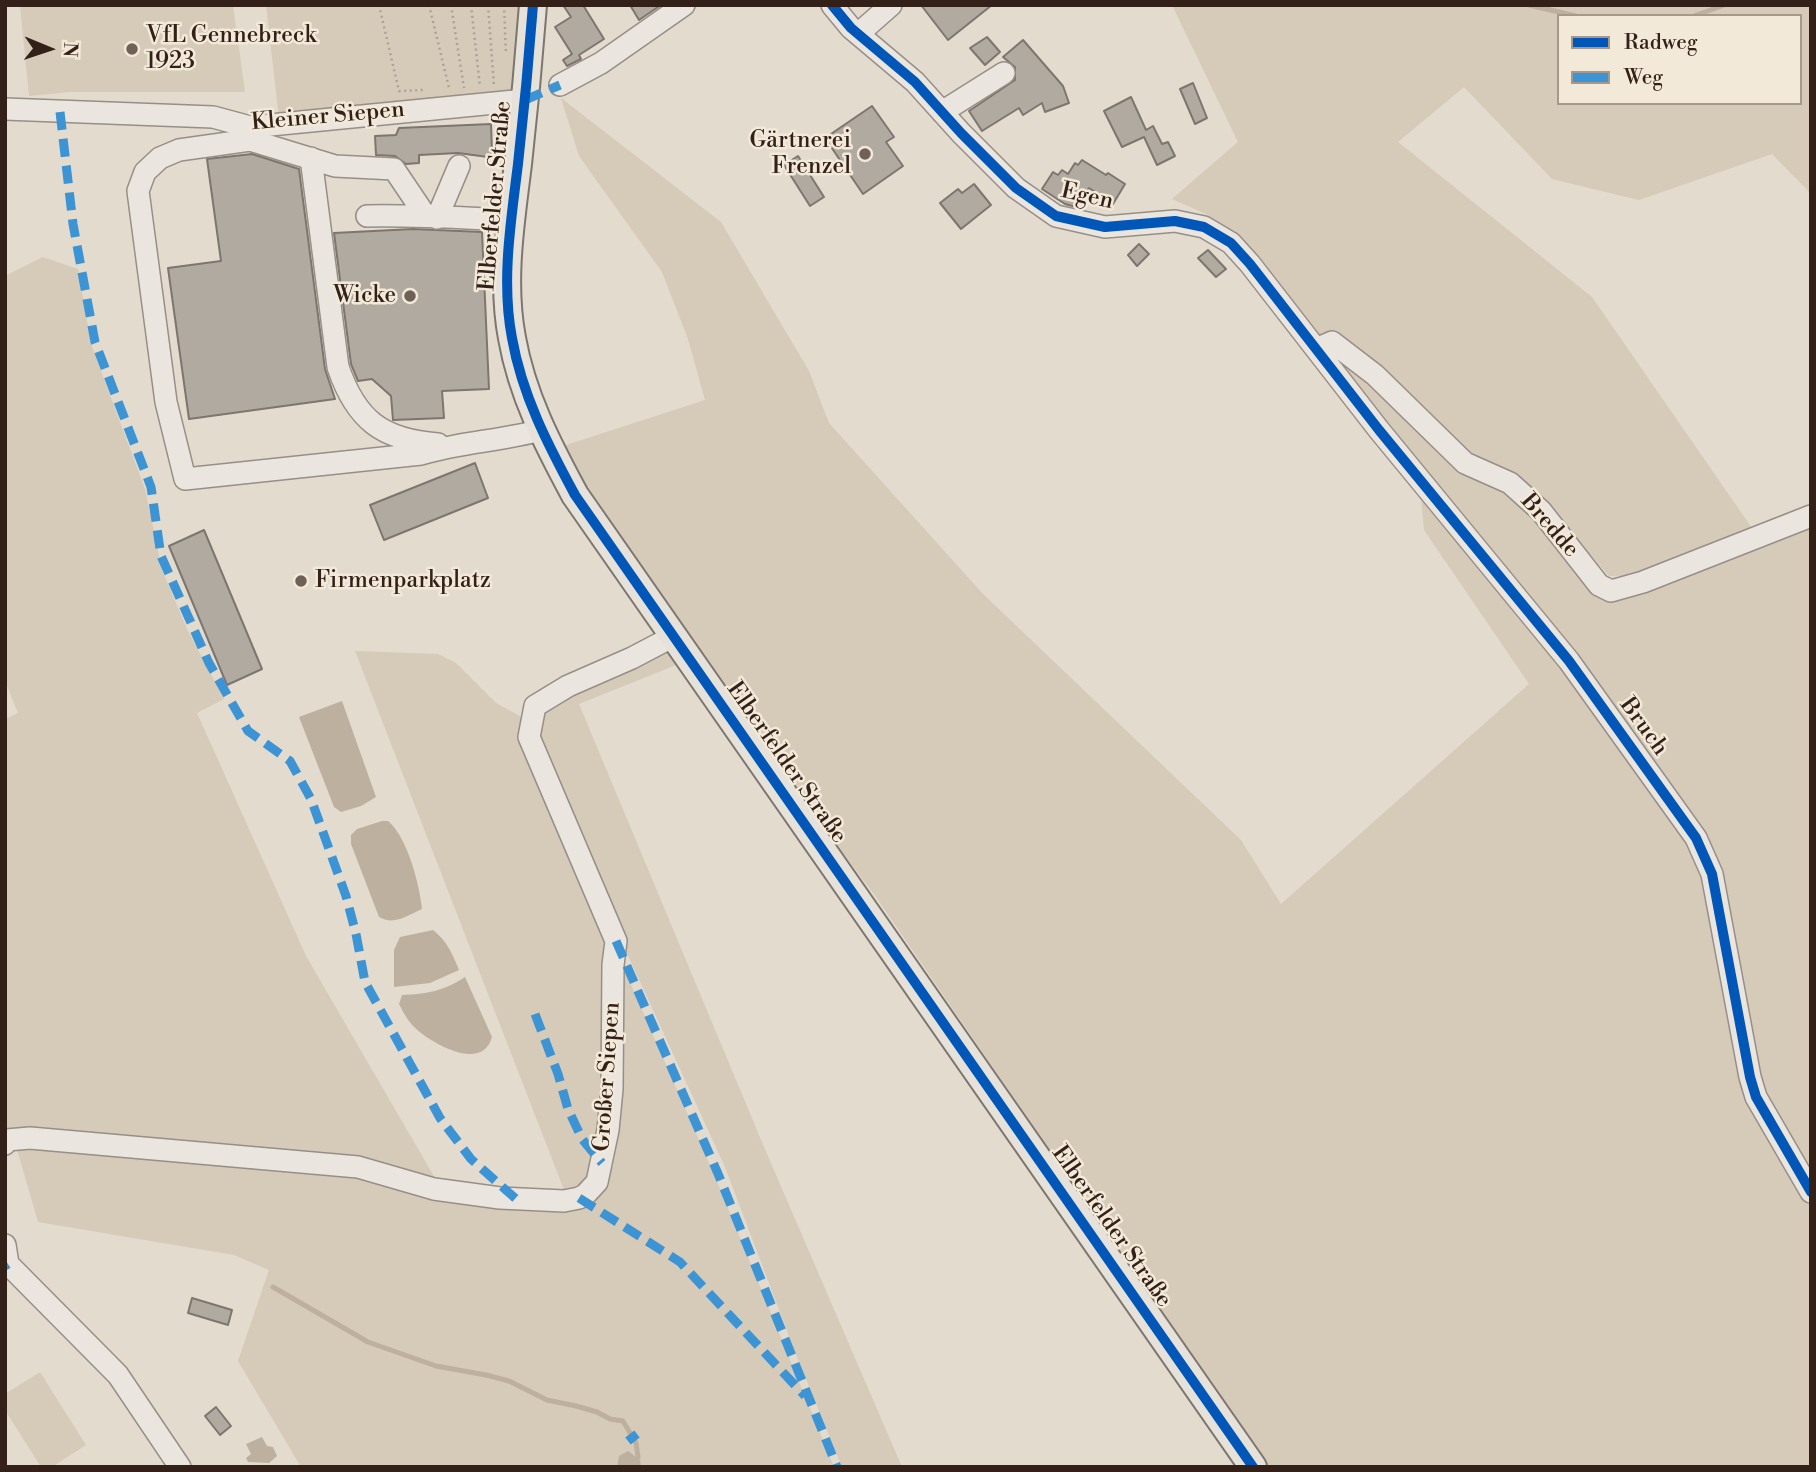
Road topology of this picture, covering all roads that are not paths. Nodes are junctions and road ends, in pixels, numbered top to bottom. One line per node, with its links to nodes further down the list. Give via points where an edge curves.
1 (533, 5): 8 (main road, Elberfelder Straße)
2 (684, 5): 7 (street, via 601,64)
3 (832, 5): 5 (street, Egen)
4 (891, 5): 5 (street)
5 (858, 34): 10 (street, Egen, via 915,82)
6 (1004, 73): 10 (street)
7 (560, 85)
8 (525, 100): 9 (street, Kleiner Siepen, via 455,94 250,127 213,117); 15 (main road, Elberfelder Straße)
9 (5, 109)
10 (942, 112): 16 (street, Egen, via 1016,188 1056,216 1105,227 1175,221 1204,227 1231,243)
11 (311, 159): 14 (street, via 335,166 394,169); 18 (street, via 338,367 347,393 377,427 399,438); 18 (street, via 250,140 179,149 145,172 138,191 166,402 185,479 421,454)
12 (459, 166): 14 (street)
13 (367, 216): 14 (street)
14 (431, 217): 15 (street)
15 (511, 220): 17 (main road, Elberfelder Straße, via 507,281 511,335)
16 (1316, 349): 19 (street, Bredde, via 1332,342 1375,375 1465,463 1510,483 1541,511 1599,585 1611,590 1643,582); 22 (street, Bruch, via 1569,661 1696,838 1712,874 1756,1097)
17 (541, 430): 18 (street); 20 (main road, Elberfelder Straße, via 575,495)
18 (449, 445)
19 (1811, 516)
20 (672, 638): 21 (street, Großer Siepen, via 535,706 529,737 616,941 608,1130 597,1182 585,1195 564,1201 500,1198 434,1189 358,1167 30,1138); 25 (main road, Elberfelder Straße)
21 (5, 1144)
22 (1811, 1192)
23 (7, 1254): 24 (street, via 118,1375)
24 (180, 1467)
25 (1253, 1467)

